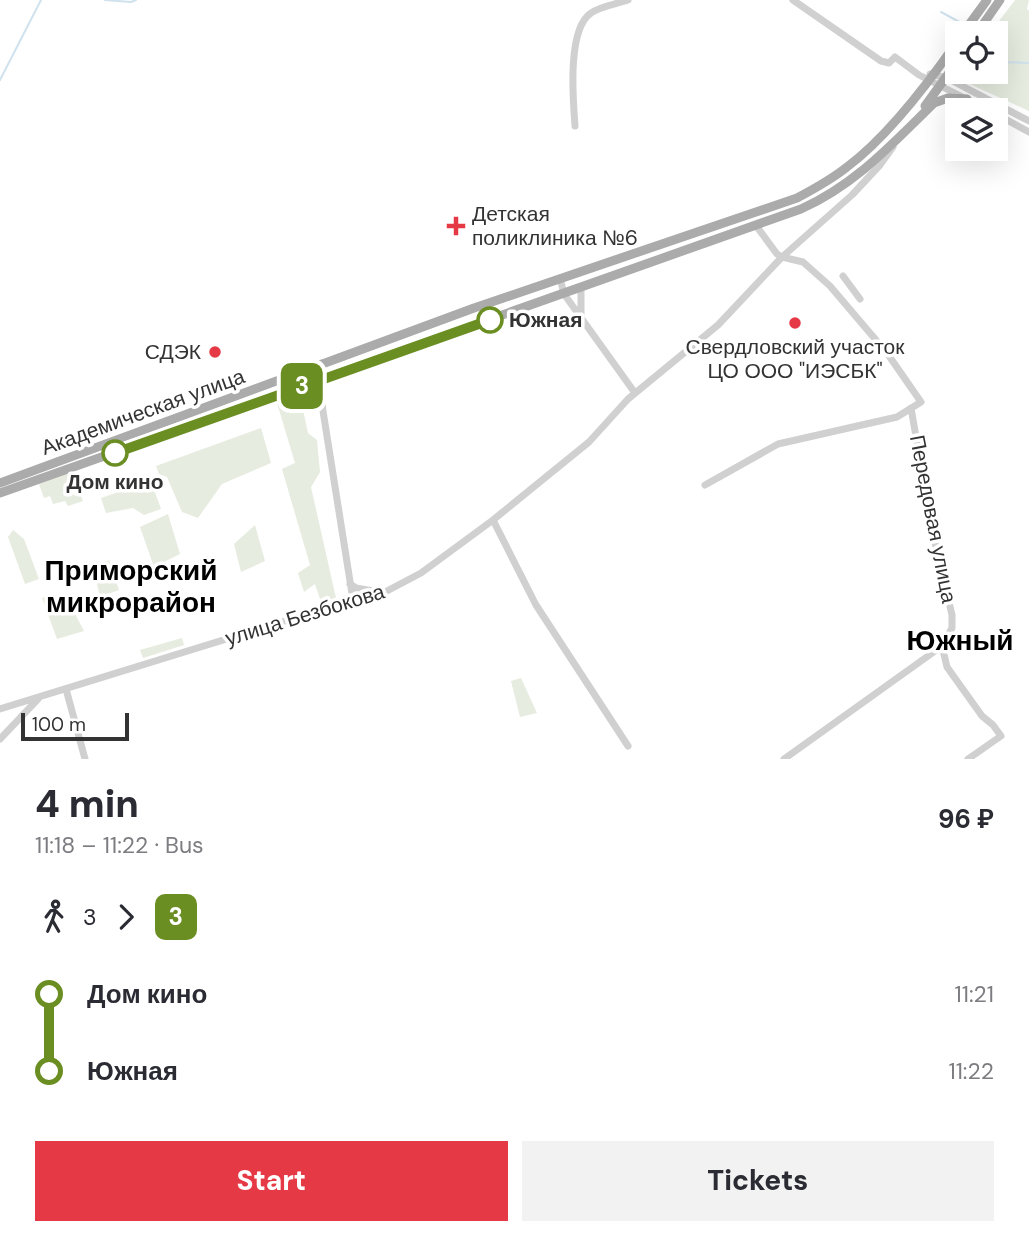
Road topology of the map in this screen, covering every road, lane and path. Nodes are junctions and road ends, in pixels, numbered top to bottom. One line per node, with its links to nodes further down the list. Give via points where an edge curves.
1 (628, 0): 14 (street, via 591,13 580,25 575,42)
2 (793, 0): 8 (street, via 881,61 889,63 895,57)
3 (987, 0): 5 (main road)
4 (1000, 0): 6 (main road)
5 (972, 21)
6 (986, 21)
7 (945, 59): 8 (main road, Академическая улица)
8 (932, 77): 9 (street); 20 (main road, Академическая улица, via 860,157 807,192)
9 (944, 82): 10 (street); 13 (street); 16 (main road)
10 (966, 98)
11 (945, 99): 16 (main road, via 934,103)
12 (1008, 121): 15 (street)
13 (1029, 121)
14 (575, 126)
15 (1029, 132)
16 (902, 134): 17 (main road, via 845,186); 18 (street, улица Безбокова, via 852,195)
17 (757, 227): 18 (street); 22 (main road)
18 (782, 257): 29 (street, улица Безбокова, via 718,325); 30 (street, via 816,271 855,314 921,402)
19 (843, 276): 24 (street)
20 (561, 278): 21 (main road, Академическая улица); 23 (street)
21 (531, 288): 25 (main road); 27 (main road, Академическая улица)
22 (581, 288): 23 (main road); 26 (street)
23 (564, 294): 25 (main road); 26 (street)
24 (860, 299)
25 (533, 304): 28 (main road)
26 (581, 314): 29 (street)
27 (322, 363): 28 (street); 31 (main road, Академическая улица)
28 (320, 379): 33 (main road); 35 (street)
29 (635, 393): 34 (street, улица Безбокова, via 589,442)
30 (911, 408): 32 (street, via 897,416 778,444); 38 (street, Передовая улица, via 952,615 952,628)
31 (0, 482)
32 (705, 485)
33 (0, 494)
34 (493, 520): 36 (street, улица Безбокова, via 421,573); 43 (street, via 536,605)
35 (350, 584): 36 (street); 37 (street)
36 (385, 592): 37 (street, улица Безбокова)
37 (353, 600): 39 (street, улица Безбокова)
38 (942, 646): 45 (street); 46 (street, via 947,667 1001,736)
39 (66, 689): 40 (street, улица Безбокова); 44 (street)
40 (39, 698): 41 (street, улица Безбокова); 42 (street, улица Безбокова)
41 (0, 709)
42 (0, 739)
43 (628, 746)
44 (85, 759)
45 (784, 759)
46 (968, 759)

